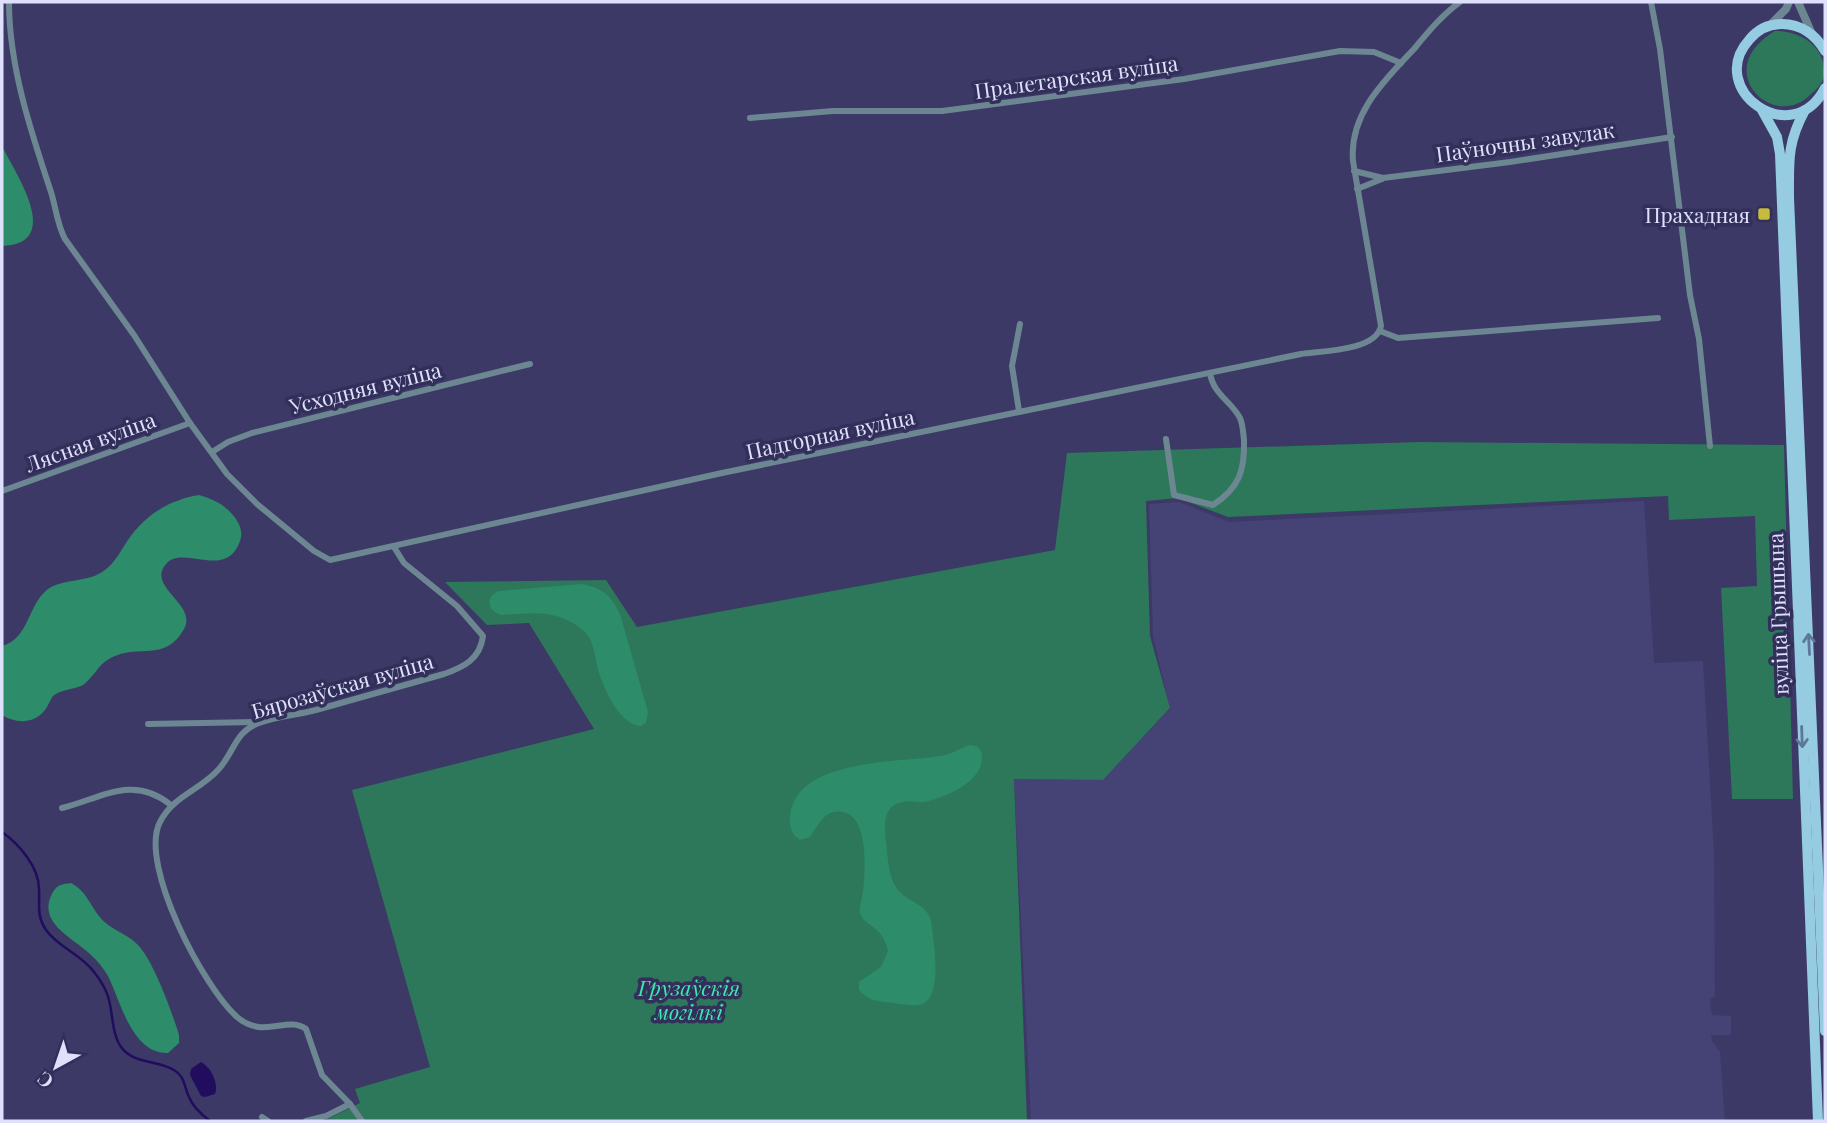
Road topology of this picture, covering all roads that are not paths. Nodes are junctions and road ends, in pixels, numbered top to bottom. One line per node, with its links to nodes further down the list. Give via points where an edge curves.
1 (9, 2): 24 (street, Падгорная вуліца, via 13,61 59,227)
2 (1460, 2): 9 (street)
3 (1651, 2): 14 (street)
4 (1789, 2): 6 (street)
5 (1798, 2): 7 (street)
6 (1768, 26): 7 (main road, via 1791,24); 11 (main road, вуліца Грышына, via 1750,39 1738,66 1745,95)
7 (1811, 34): 8 (main road)
8 (1824, 47)
9 (1401, 63): 13 (street, Пралетарская вуліца, via 1374,52 1339,51 1184,79 942,111 833,111); 15 (street, via 1374,94 1358,122 1352,149)
10 (1824, 92): 12 (main road)
11 (1762, 110): 12 (main road, via 1784,116); 38 (main road, вуліца Грышына, one-way to 38, via 1777,137 1780,154)
12 (1805, 110): 34 (main road, вуліца Грышына, one-way to 12, via 1789,198 1791,138)
13 (750, 118)
14 (1672, 137): 16 (street, Паўночны завулак); 26 (street)
15 (1354, 171): 16 (street, Паўночны завулак); 17 (street)
16 (1383, 178): 17 (street, Паўночны завулак)
17 (1356, 185): 20 (street)
18 (1658, 318): 20 (street, via 1398,338)
19 (1020, 324): 23 (street, via 1012,366)
20 (1380, 331): 22 (street, Падгорная вуліца, via 1362,345)
21 (530, 364): 27 (street, Усходняя вуліца, via 252,433)
22 (1210, 373): 23 (street, Падгорная вуліца); 25 (street, via 1212,384 1243,428 1242,470 1228,495 1213,505 1174,495)
23 (1019, 411): 29 (street, Падгорная вуліца)
24 (190, 423): 27 (street, Падгорная вуліца); 28 (street, Лясная вуліца)
25 (1166, 439)
26 (1710, 446)
27 (212, 452): 29 (street, Падгорная вуліца, via 238,487 322,557 340,559)
28 (2, 491)
29 (394, 547): 30 (street, Бярозаўская вуліца, via 404,563 457,606 483,636 479,652 465,666 444,674)
30 (259, 722): 31 (street); 32 (street, Бярозаўская вуліца, via 239,736 213,775)
31 (148, 724)
32 (171, 805): 33 (street, via 155,794 127,789); 35 (street, Бярозаўская вуліца, via 157,827 156,857 178,924 202,973 226,1006 251,1027 295,1024 306,1029 323,1075)
33 (62, 808)
34 (1825, 1031)
35 (350, 1104): 36 (street); 37 (street, Бярозаўская вуліца)
36 (306, 1121)
37 (362, 1121)
38 (1818, 1121)

